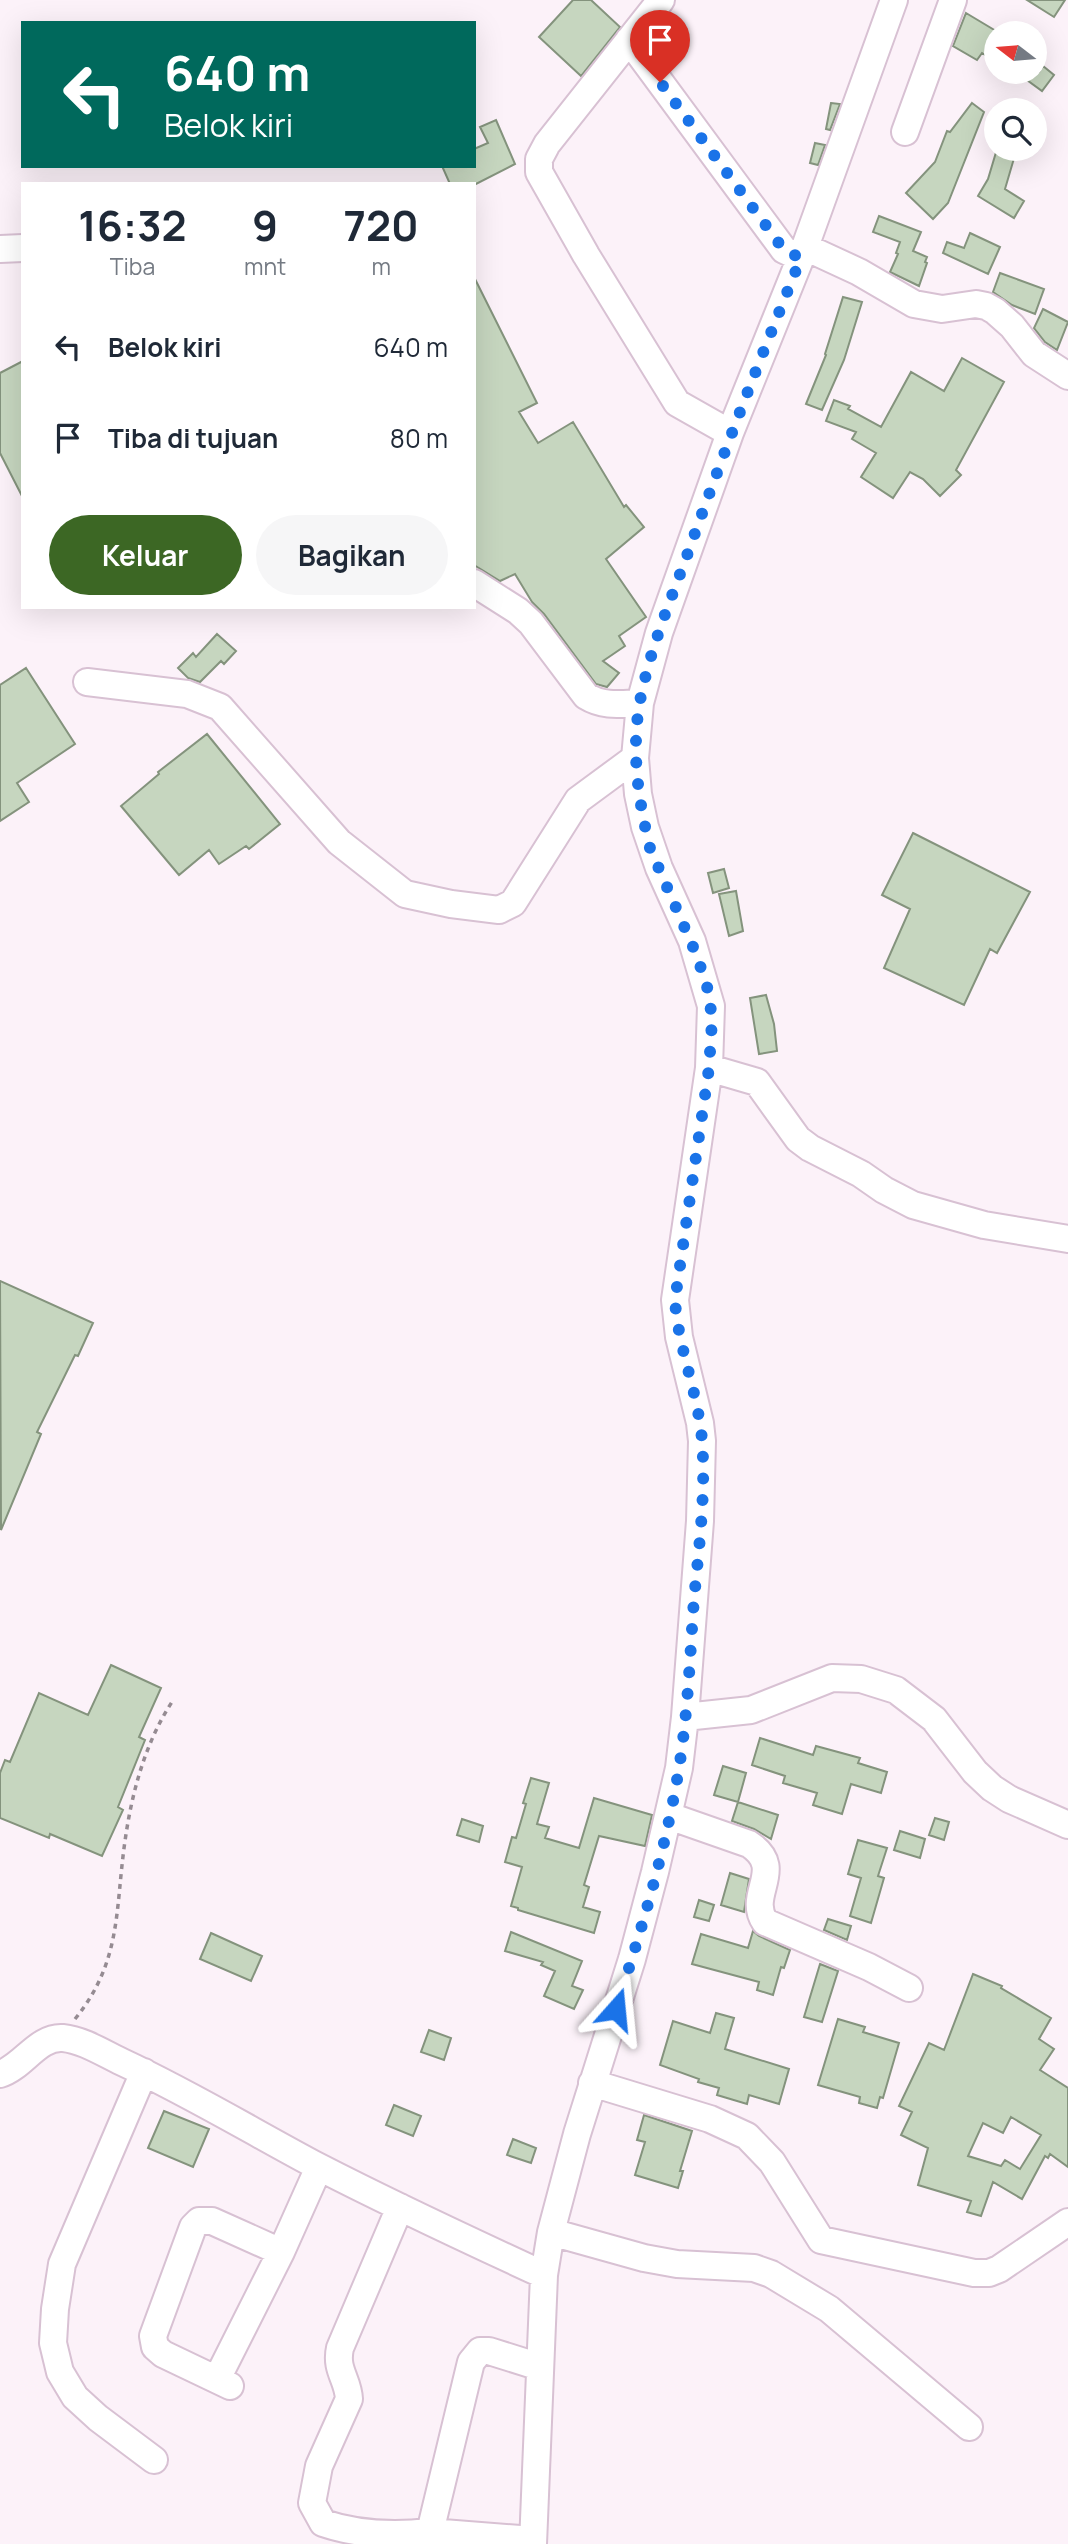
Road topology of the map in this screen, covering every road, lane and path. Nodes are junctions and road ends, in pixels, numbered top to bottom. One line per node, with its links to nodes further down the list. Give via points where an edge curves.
1 (661, 0): 4 (street)
2 (894, 0): 8 (street)
3 (953, 0): 5 (street)
4 (629, 40): 8 (street, via 784,250); 10 (street, via 547,144 539,159 539,172 677,403)
5 (905, 132)
6 (21, 248): 7 (street)
7 (0, 249)
8 (803, 253): 9 (street, via 859,272 915,304 942,309 986,306 1012,326 1034,354); 10 (street)
9 (1068, 376)
10 (730, 433): 13 (street, via 659,633)
11 (476, 584): 13 (street, via 541,633 586,696 611,705)
12 (87, 681): 14 (street, via 187,694 220,707 339,842 405,894 451,904 508,907 578,800)
13 (640, 702): 14 (street)
14 (635, 758): 15 (street, via 650,848 692,941 709,993)
15 (709, 1068): 16 (street, via 757,1082 798,1139 904,1200 948,1217); 18 (street, via 675,1300 678,1337 702,1441)
16 (1068, 1239)
17 (174, 1699): 22 (path, via 152,1739 132,1801 106,1969 90,2001)
18 (685, 1717): 19 (street); 20 (street, via 751,1710 832,1678 861,1679 896,1690 934,1718 992,1788)
19 (669, 1816): 21 (street, via 760,1851 767,1872 760,1903 765,1922); 25 (street, via 632,1959)
20 (1068, 1825)
21 (909, 1988)
22 (60, 2038): 23 (street, via 78,2041); 24 (street, via 48,2039)
23 (144, 2072): 26 (street); 34 (street, via 62,2263 53,2343 60,2372 75,2397)
24 (0, 2081)
25 (592, 2084): 28 (street, via 710,2119 747,2136 772,2162 821,2240 989,2273); 29 (street, via 562,2187)
26 (319, 2167): 27 (street); 30 (street)
27 (400, 2207): 31 (street); 36 (street, via 340,2348 338,2366 349,2399 319,2466 312,2503 323,2523)
28 (1068, 2222)
29 (568, 2237): 31 (street); 33 (street, via 644,2258 754,2268 771,2274 829,2309)
30 (281, 2252): 30 (street, via 223,2383 155,2347 153,2336 199,2221 212,2221)
31 (544, 2275): 32 (street)
32 (540, 2367): 35 (street, via 489,2351 480,2351 471,2362); 37 (street)
33 (969, 2427)
34 (154, 2460)
35 (430, 2532): 36 (street); 37 (street)
36 (397, 2539)
37 (533, 2542)

